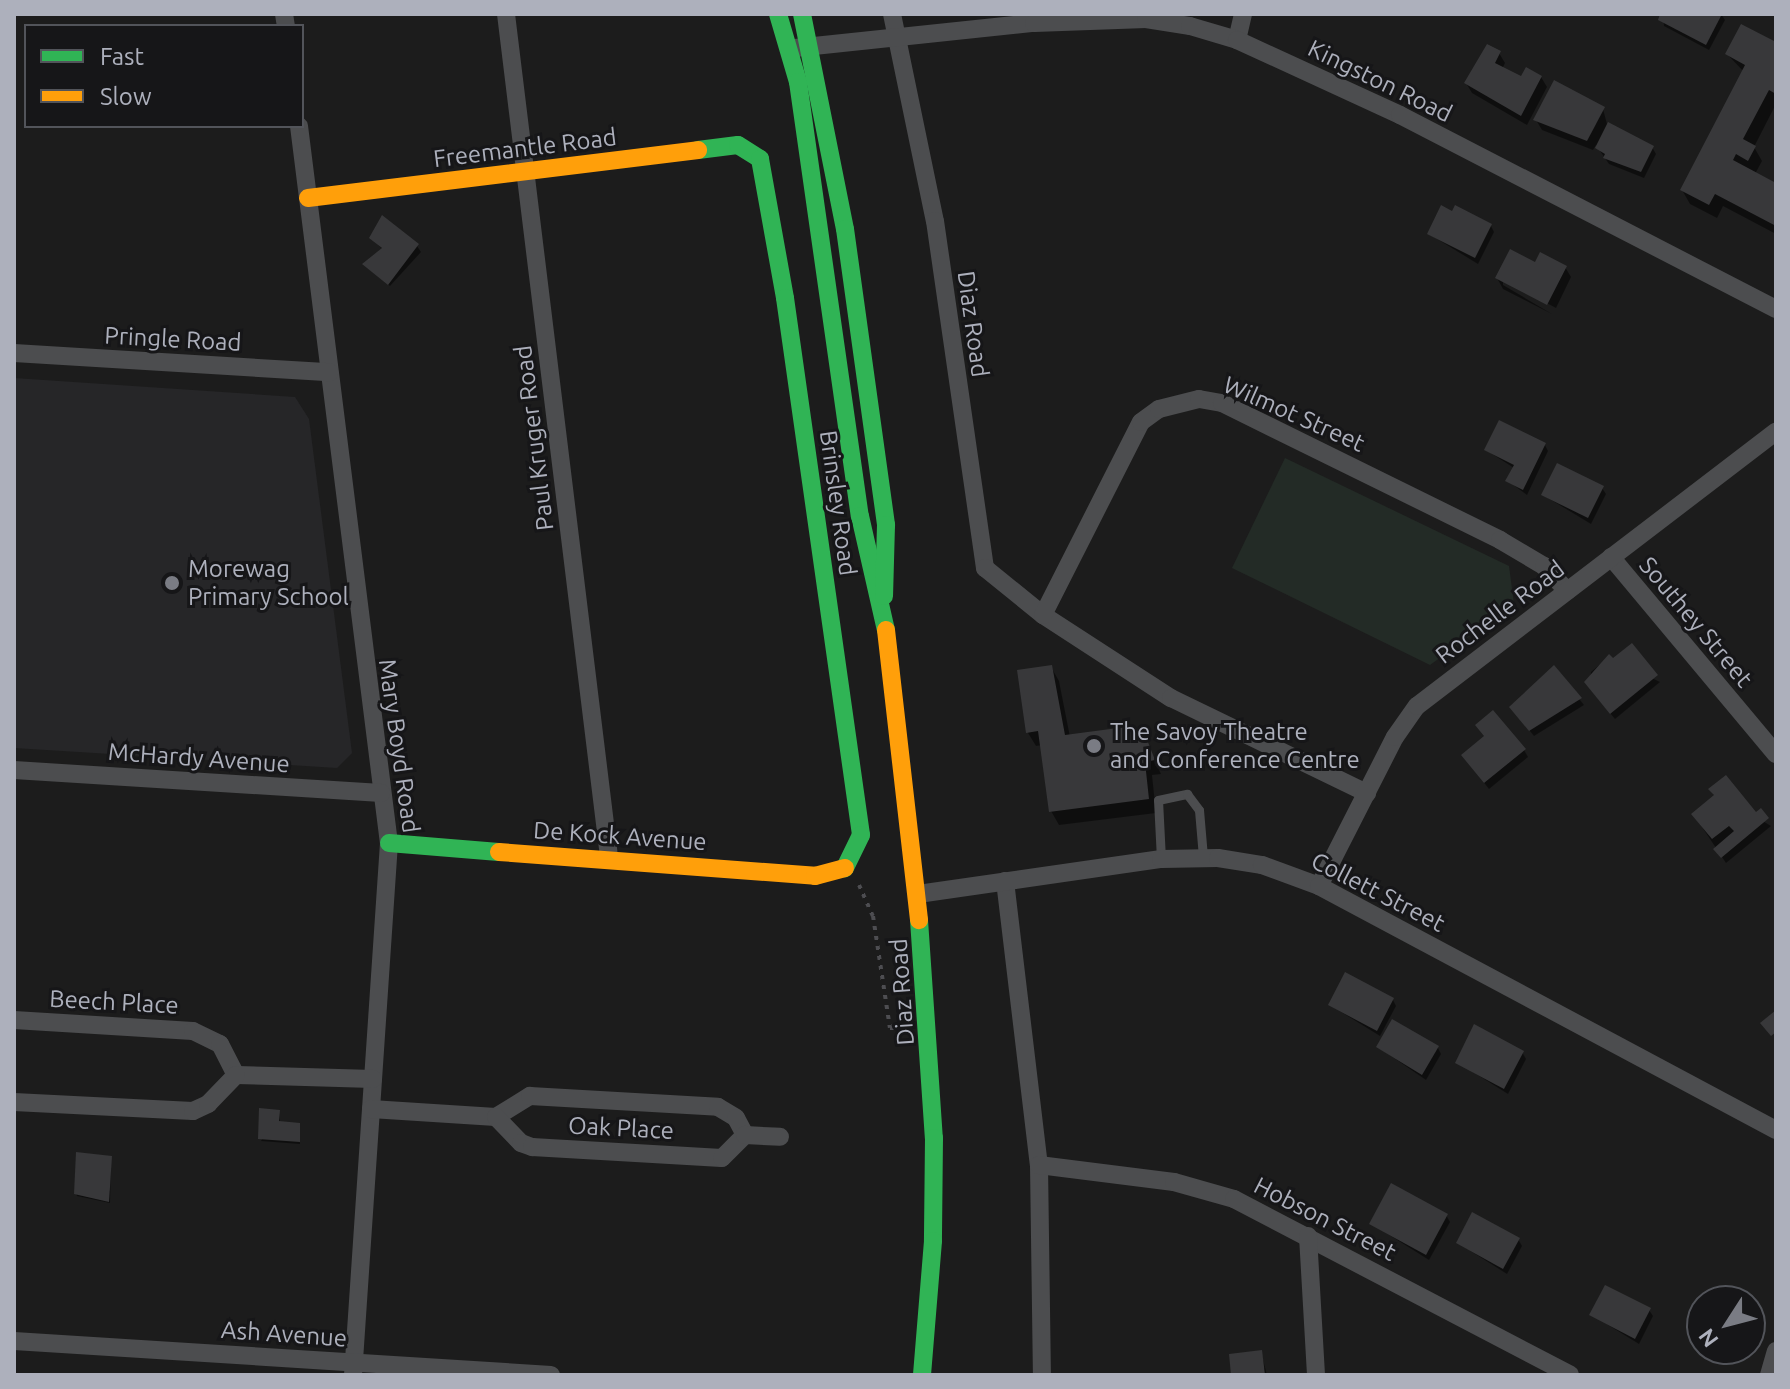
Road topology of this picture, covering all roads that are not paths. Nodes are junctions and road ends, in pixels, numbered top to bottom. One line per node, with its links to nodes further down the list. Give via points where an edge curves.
1 (506, 14): 12 (street, Paul Kruger Road)
2 (778, 14): 9 (street, Diaz Road)
3 (802, 14): 8 (street, Diaz Road)
4 (892, 14): 6 (street, Diaz Road)
5 (1243, 14): 7 (street)
6 (898, 35): 7 (street, Kingston Road, via 1146,19); 8 (street, Kingston Road); 21 (street, Diaz Road, via 935,221 981,558 991,575)
7 (1237, 40): 14 (street, Kingston Road, via 1400,115)
8 (811, 46): 9 (street, Kingston Road); 20 (street, Diaz Road, via 845,229 886,525)
9 (789, 48): 20 (street, Diaz Road, via 828,263 860,516)
10 (299, 128): 13 (street, Mary Boyd Road)
11 (747, 148): 12 (street, Freemantle Road); 30 (street, Brinsley Road, via 760,159 766,180 861,835)
12 (526, 172): 13 (street, Freemantle Road); 27 (street, Paul Kruger Road)
13 (308, 198): 16 (street, Mary Boyd Road)
14 (1776, 309)
15 (14, 353): 16 (street, Pringle Road)
16 (329, 372): 24 (street, Mary Boyd Road)
17 (1776, 432): 18 (street, Rochelle Road)
18 (1611, 557): 19 (street, Rochelle Road); 22 (street, Southey Street)
19 (1567, 591): 21 (street, Wilmot Street, via 1544,566 1500,540 1222,403 1199,399 1159,409 1141,422); 25 (street, Rochelle Road, via 1417,706)
20 (883, 606): 33 (street, Diaz Road)
21 (1043, 615): 25 (street, via 1171,698)
22 (1776, 754)
23 (14, 770): 24 (street, McHardy Avenue)
24 (381, 793): 26 (street, Mary Boyd Road)
25 (1367, 793): 32 (street, Rochelle Road)
26 (389, 843): 27 (street, De Kock Avenue); 36 (street, Mary Boyd Road)
27 (609, 857): 30 (street, De Kock Avenue, via 815,876)
28 (1203, 857): 29 (street, Collett Street); 29 (lane, via 1199,810 1187,794 1158,800); 32 (street, Collett Street, via 1239,860)
29 (1161, 859): 31 (street, Collett Street)
30 (845, 868)
31 (1005, 881): 33 (street, Collett Street); 43 (street)
32 (1319, 886): 40 (street, Collett Street)
33 (918, 894): 49 (street, Diaz Road, via 930,1040 933,1241)
34 (14, 1020): 35 (street, Beech Place, via 193,1031 220,1044)
35 (236, 1075): 36 (street); 37 (street, via 208,1104 193,1111)
36 (373, 1079): 38 (street, Mary Boyd Road)
37 (14, 1102)
38 (371, 1109): 39 (street); 47 (street, Mary Boyd Road)
39 (496, 1117): 41 (street, Oak Place, via 530,1096 718,1107 736,1118); 41 (street, Oak Place, via 532,1147 722,1158)
40 (1776, 1130)
41 (745, 1135): 42 (street)
42 (780, 1137)
43 (1039, 1165): 44 (street, Hobson Street, via 1206,1188); 50 (street)
44 (1308, 1236): 51 (street); 52 (street, Hobson Street)
45 (14, 1341): 47 (street, Ash Avenue)
46 (1776, 1351): 53 (street)
47 (353, 1369): 48 (street, Ash Avenue)
48 (551, 1375)
49 (922, 1375)
50 (1042, 1375)
51 (1316, 1375)
52 (1570, 1375)
53 (1769, 1375)

